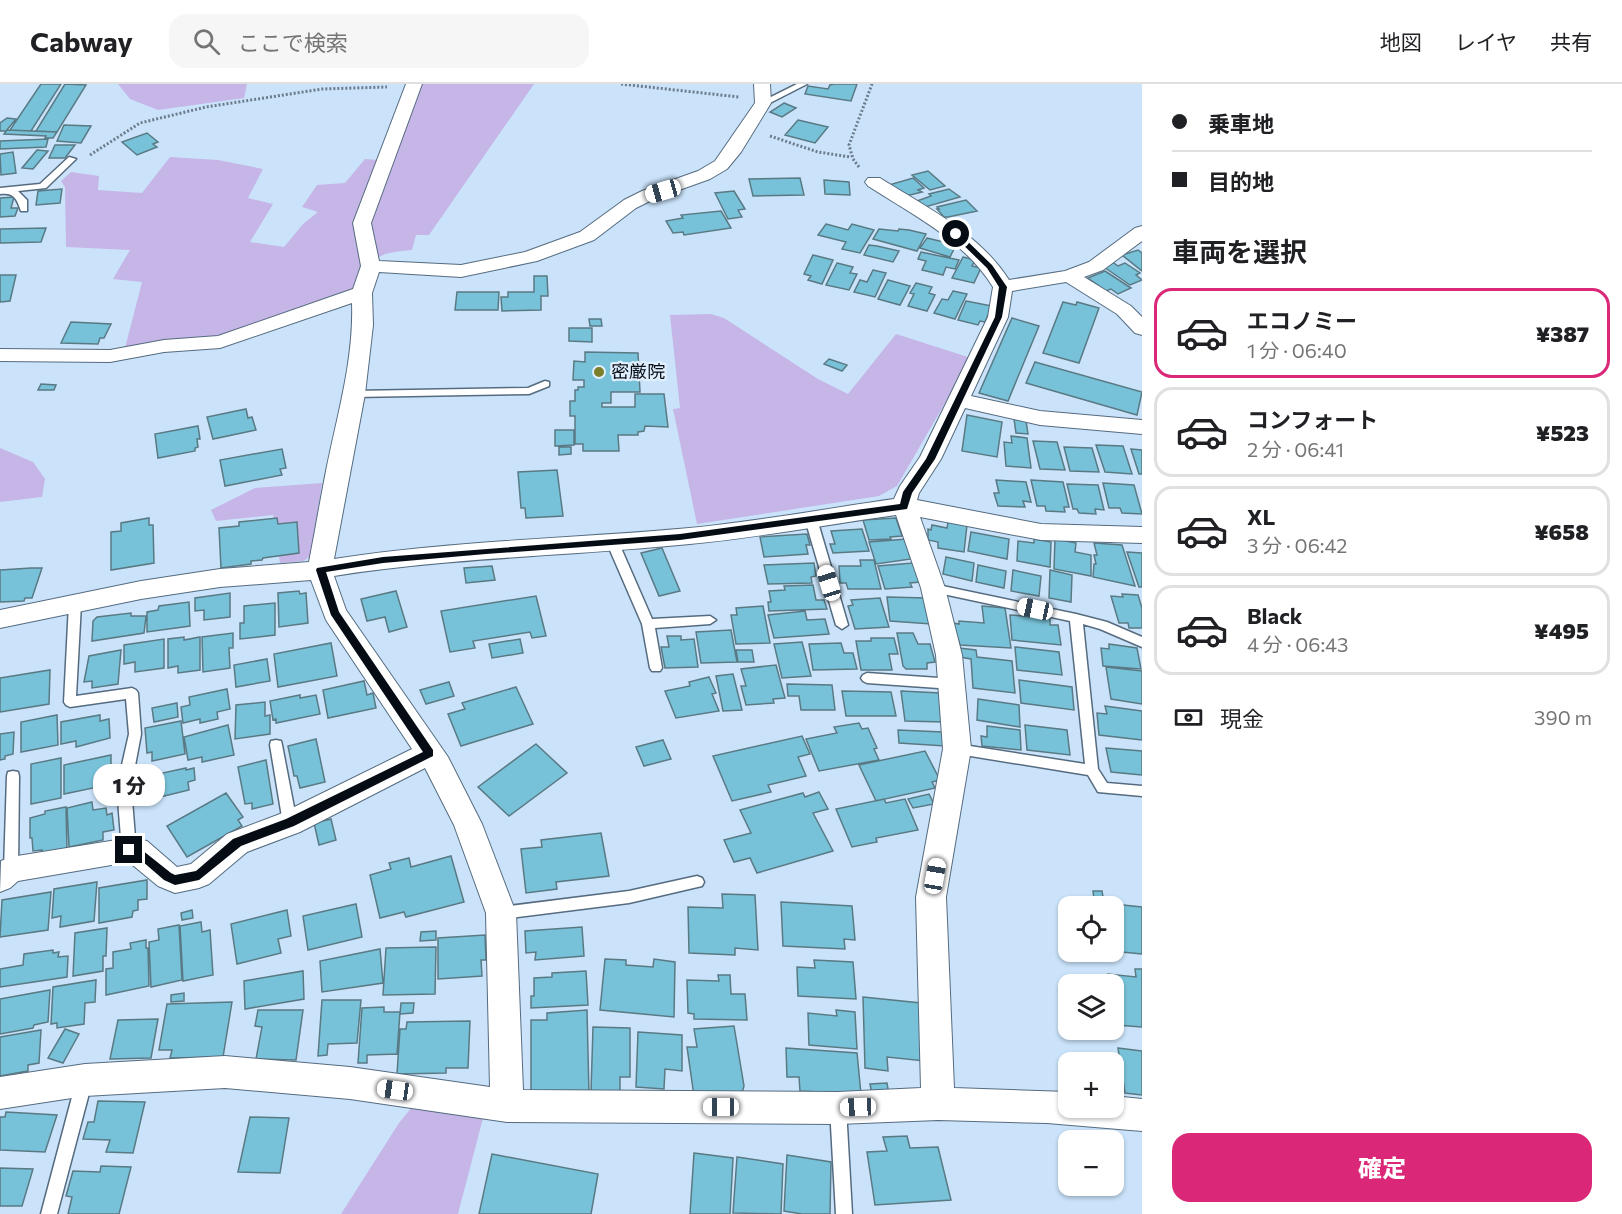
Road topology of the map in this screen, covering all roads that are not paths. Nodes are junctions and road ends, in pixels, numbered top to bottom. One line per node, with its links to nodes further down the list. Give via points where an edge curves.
1 (414, 84): 9 (street, via 362,223)
2 (803, 84): 3 (lane)
3 (762, 90): 9 (street, via 746,128 721,165 630,204 587,236 530,257 461,271)
4 (72, 159): 6 (lane, via 43,186)
5 (874, 182): 11 (street, via 956,234 990,266)
6 (4, 191): 7 (lane, via 17,194)
7 (24, 209)
8 (1142, 232): 10 (street, via 1096,266)
9 (371, 266): 12 (street)
10 (1069, 276): 11 (street); 13 (street, via 1124,310)
11 (1003, 287): 17 (street, via 998,317)
12 (362, 293): 14 (street, via 220,342 110,356); 16 (street, via 363,325)
13 (1142, 329)
14 (0, 355)
15 (545, 384): 16 (lane, via 529,391)
16 (354, 394): 23 (street)
17 (958, 400): 18 (street, via 1040,418); 19 (street)
18 (1142, 427)
19 (904, 506): 20 (street); 21 (street, via 1041,532); 24 (street)
20 (811, 519): 22 (street, via 680,537); 30 (lane)
21 (1142, 535)
22 (612, 541): 23 (street, via 383,560); 29 (lane)
23 (320, 570): 25 (street, via 220,578); 37 (street, via 334,613)
24 (933, 588): 26 (lane); 34 (street)
25 (75, 604): 27 (street); 42 (lane, via 70,702 132,693 135,734 124,787)
26 (1076, 618): 31 (lane); 38 (lane)
27 (0, 619)
28 (710, 620): 29 (lane)
29 (648, 624): 32 (lane)
30 (842, 625)
31 (1142, 642)
32 (656, 668)
33 (867, 678): 34 (lane)
34 (953, 684): 36 (street)
35 (276, 745): 41 (lane)
36 (957, 749): 38 (lane); 48 (street, via 931,897)
37 (429, 753): 41 (street); 45 (street, via 468,824)
38 (1092, 770): 40 (lane, via 1103,788)
39 (13, 776): 43 (lane)
40 (1142, 791)
41 (290, 823): 42 (street, via 237,843 199,875 175,880 137,850)
42 (129, 850): 43 (street)
43 (5, 874)
44 (697, 882): 45 (lane, via 629,897)
45 (501, 913): 49 (street)
46 (85, 1080): 47 (street); 49 (street, via 225,1072 350,1083); 52 (lane)
47 (0, 1093)
48 (938, 1104): 50 (street); 51 (street, via 1047,1107)
49 (507, 1106): 50 (street)
50 (838, 1108): 53 (lane)
51 (1142, 1116)
52 (48, 1214)
53 (844, 1214)

